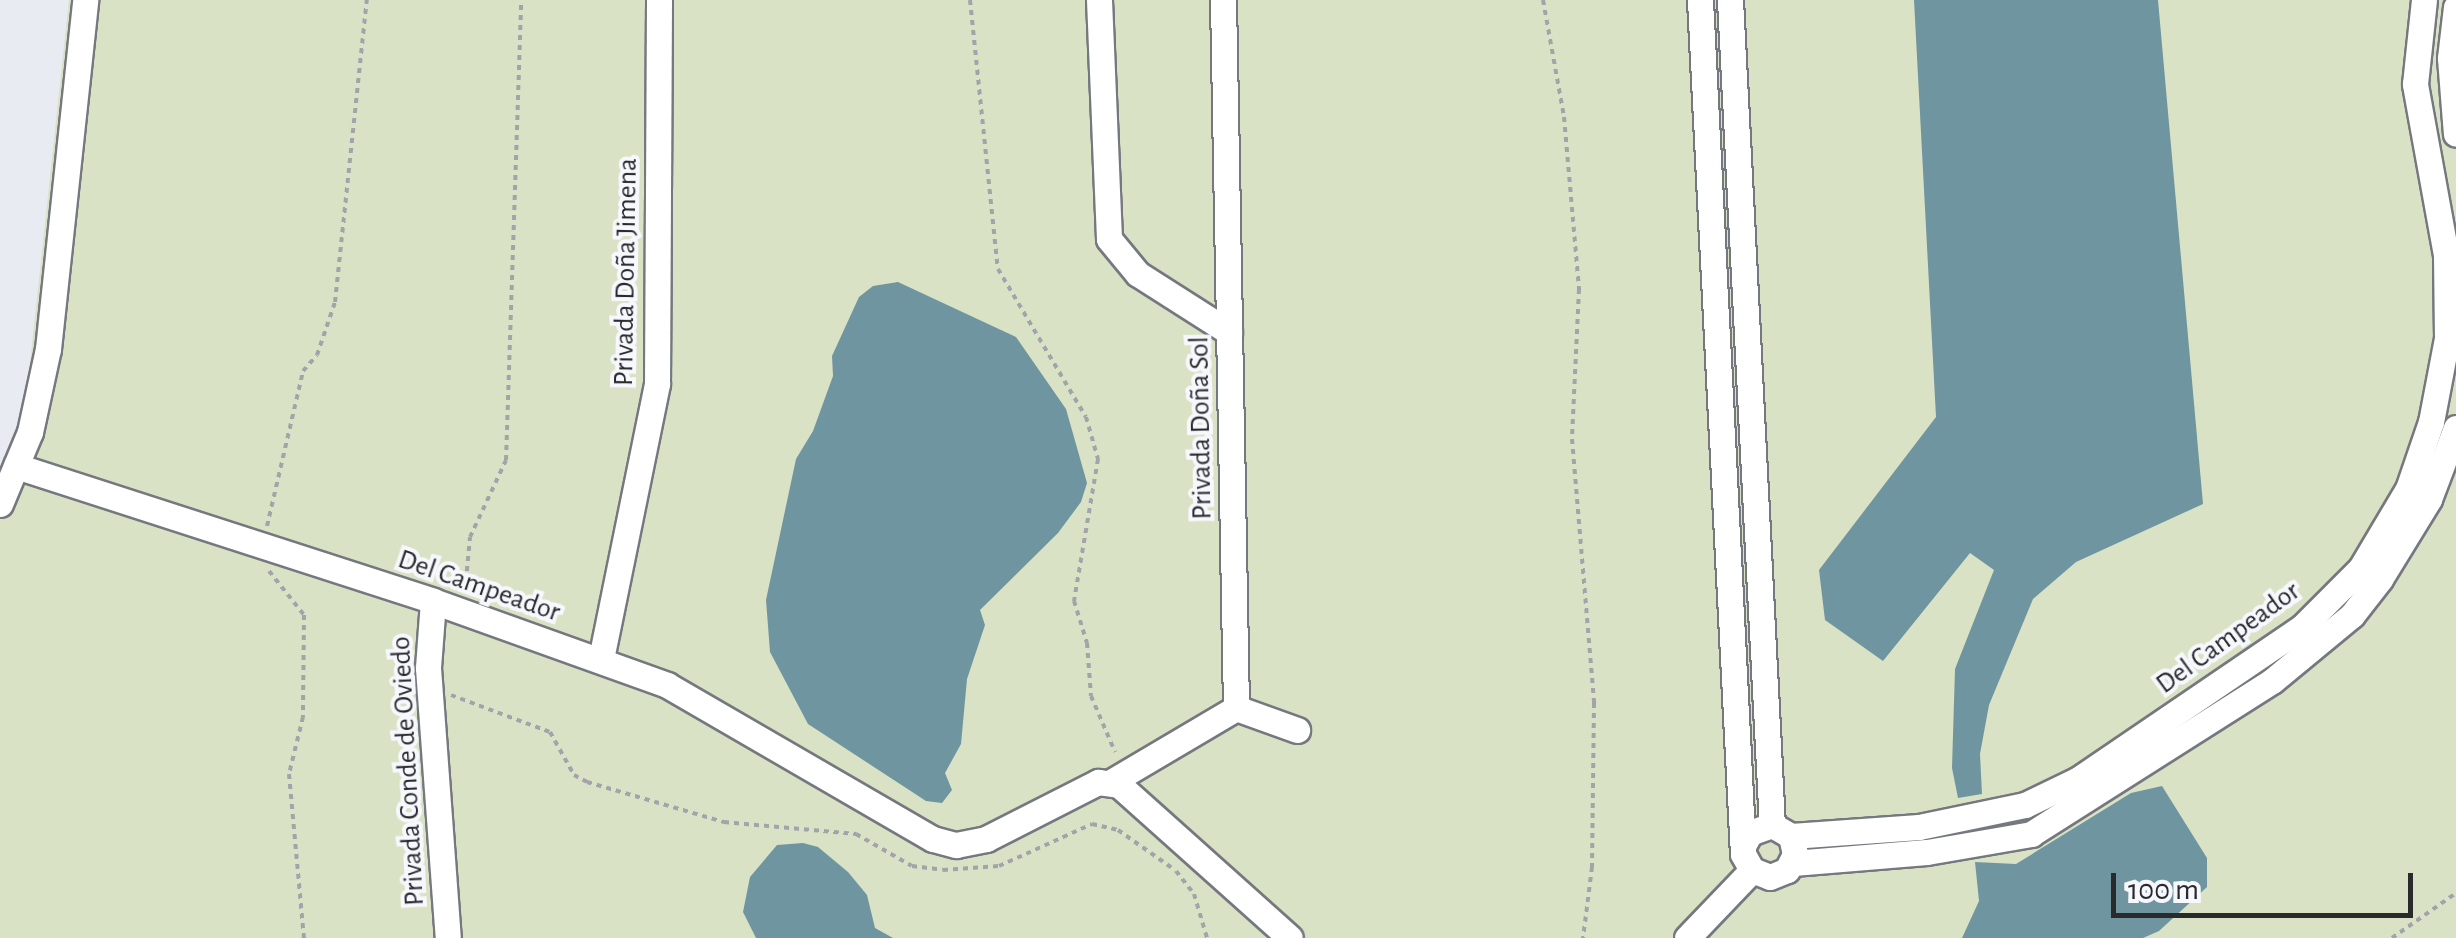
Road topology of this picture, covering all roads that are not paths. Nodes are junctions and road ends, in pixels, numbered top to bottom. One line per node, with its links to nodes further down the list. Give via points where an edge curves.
1 (85, 0): 15 (street, via 48,349)
2 (659, 0): 21 (street, Privada Doña Jimena, via 657,384)
3 (1099, 0): 13 (street, via 1109,239 1138,274)
4 (1222, 0): 13 (street, Privada Doña Sol)
5 (1700, 0): 11 (street)
6 (1730, 0): 12 (street)
7 (2424, 0): 10 (street, Del Campeador, via 2415,84)
8 (2456, 7): 9 (street)
9 (2455, 119): 10 (street)
10 (2420, 126): 18 (street, Del Campeador, via 2446,255 2447,338)
11 (1710, 179): 12 (street); 17 (street)
12 (1740, 180): 16 (street)
13 (1229, 332): 22 (street, Privada Doña Sol)
14 (2456, 428): 18 (street, Del Campeador)
15 (16, 466): 19 (street); 20 (street, Del Campeador)
16 (1755, 483): 17 (street); 25 (street)
17 (1727, 484): 26 (street)
18 (2419, 494): 25 (street, Del Campeador, via 2361,568 2302,627 2077,780 1989,815); 27 (street, Del Campeador, via 2380,579 2322,642 2272,681 2030,834 1927,852)
19 (0, 504)
20 (434, 601): 21 (street, Del Campeador); 29 (street, Privada Conde de Oviedo, via 428,668)
21 (600, 660): 24 (street, Del Campeador, via 684,694 906,827 956,846 986,840)
22 (1236, 708): 23 (street); 24 (street)
23 (1297, 730)
24 (1118, 778): 30 (street, via 1171,835)
25 (1781, 830): 26 (street, Del Campeador, via 1750,834); 27 (street)
26 (1744, 844): 28 (street)
27 (1793, 863): 28 (street, Del Campeador, via 1770,877)
28 (1752, 870): 31 (street)
29 (448, 938)
30 (1290, 938)
31 (1687, 938)

